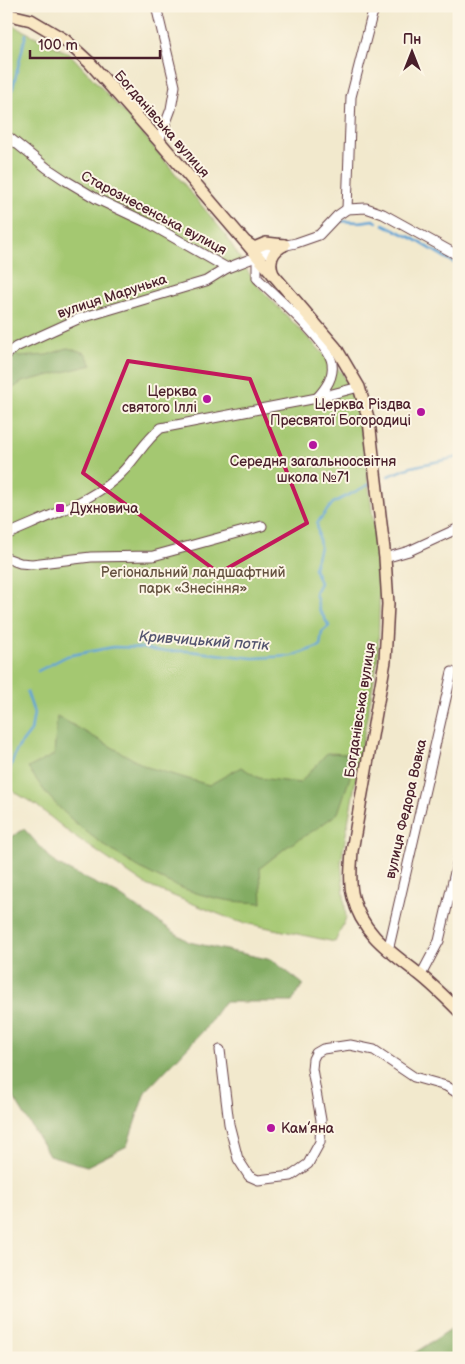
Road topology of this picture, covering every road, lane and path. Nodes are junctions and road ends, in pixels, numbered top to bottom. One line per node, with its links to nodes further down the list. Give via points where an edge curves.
1 (156, 6): 5 (street, via 175,86 171,109)
2 (376, 6): 6 (street, via 351,97)
3 (6, 14): 5 (main road, Богданівська вулиця, via 31,20 65,40 90,63)
4 (6, 135): 11 (street, Старознесенська вулиця, via 64,180)
5 (159, 141): 7 (main road, Богданівська вулиця)
6 (347, 209): 8 (street, Старознесенська вулиця, via 319,235); 10 (street, via 366,208 383,214)
7 (245, 242): 8 (main road, via 254,248 266,243); 9 (main road, Богданівська вулиця)
8 (284, 245): 9 (street, Старознесенська вулиця); 12 (main road, via 277,248 272,260)
9 (257, 256): 11 (street, Старознесенська вулиця); 12 (main road, Богданівська вулиця); 15 (street, via 257,278 319,340 330,357 328,385)
10 (459, 256)
11 (227, 268): 13 (street, вулиця Марунька, via 206,281 78,319 16,347)
12 (274, 276): 14 (main road, Богданівська вулиця, via 336,348)
13 (6, 355)
14 (359, 388): 15 (street); 20 (main road, Богданівська вулиця, via 369,421)
15 (317, 398): 18 (street, via 162,428 151,436 116,479 87,498)
16 (262, 526): 19 (street, via 153,556 91,557 32,564)
17 (459, 528): 20 (street, via 409,551)
18 (6, 535)
19 (6, 558)
20 (385, 558): 23 (main road, Богданівська вулиця, via 388,604 385,661 352,851 351,877 352,896 362,923)
21 (452, 672): 23 (street, вулиця Федора Вовка)
22 (459, 855): 24 (street, via 439,941)
23 (388, 951): 24 (main road, Богданівська вулиця)
24 (420, 975): 25 (main road, Богданівська вулиця)
25 (459, 1010)
26 (220, 1050): 27 (street, via 229,1124 238,1159 249,1176 258,1180 291,1176 308,1164 320,1142 322,1120 312,1069 313,1059 323,1048 350,1045 374,1050 414,1077 446,1086)
27 (459, 1094)

